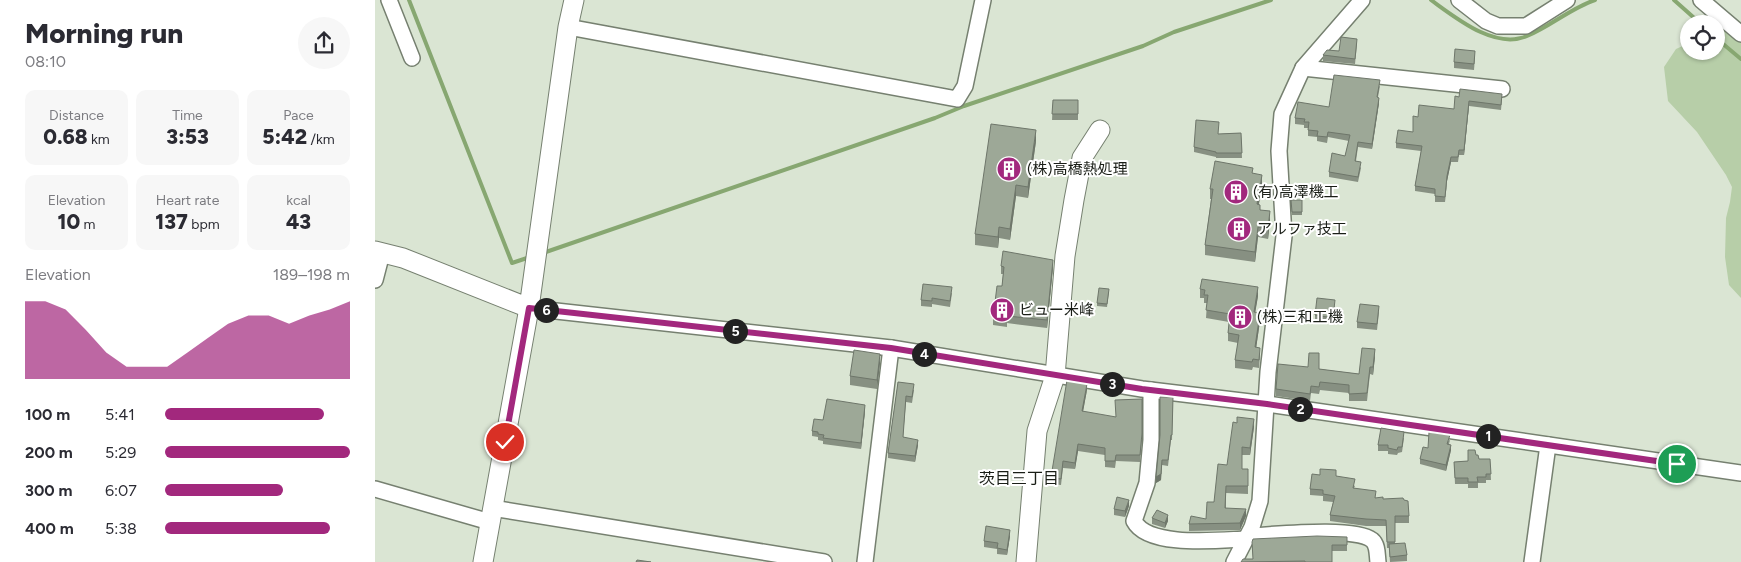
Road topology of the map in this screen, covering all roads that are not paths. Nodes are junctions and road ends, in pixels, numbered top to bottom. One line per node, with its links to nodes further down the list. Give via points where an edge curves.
1 (389, 0): 10 (street)
2 (574, 0): 8 (street)
3 (983, 0): 8 (street, via 965,86 957,99)
4 (1361, 0): 11 (street)
5 (1459, 0): 6 (street, via 1498,26 1525,26)
6 (1567, 0)
7 (1701, 0): 9 (street)
8 (568, 27): 16 (street)
9 (1740, 33)
10 (412, 58)
11 (1303, 68): 12 (street); 20 (street, via 1282,114 1279,150 1284,236)
12 (1502, 89)
13 (1100, 130): 18 (street, via 1082,158 1074,200 1065,256)
14 (379, 252): 15 (street); 16 (street, via 403,258)
15 (375, 280)
16 (529, 308): 17 (street); 24 (street)
17 (891, 348): 18 (street); 28 (street)
18 (1055, 376): 19 (street); 29 (street, via 1037,431)
19 (1151, 390): 20 (street); 25 (street, via 1147,483 1134,520 1137,526 1160,537 1190,541)
20 (1267, 404): 21 (street); 25 (street, via 1260,501)
21 (1548, 445): 22 (street); 32 (street)
22 (1741, 474)
23 (375, 489): 24 (street)
24 (491, 515): 26 (street); 27 (street)
25 (1247, 537): 30 (street); 31 (street, via 1343,533 1361,536 1373,540)
26 (483, 562)
27 (824, 562)
28 (865, 562)
29 (1026, 562)
30 (1234, 562)
31 (1378, 562)
32 (1532, 562)

